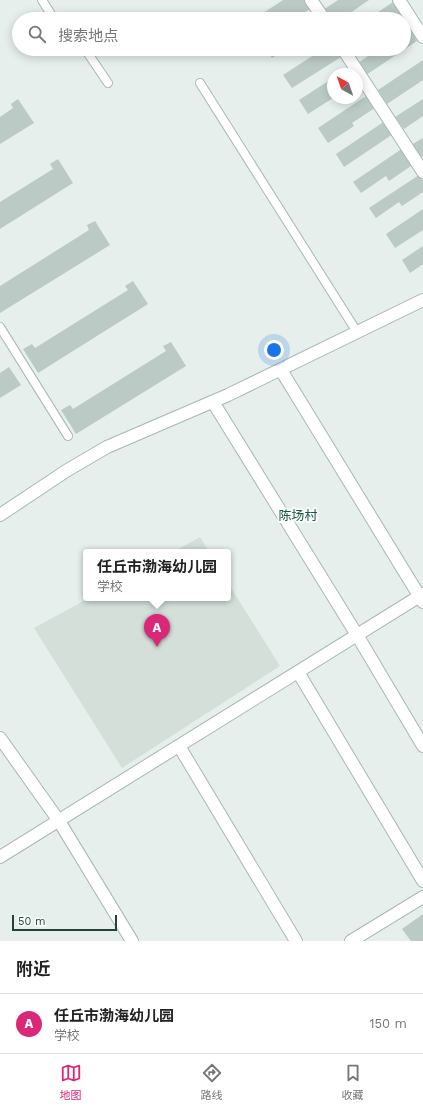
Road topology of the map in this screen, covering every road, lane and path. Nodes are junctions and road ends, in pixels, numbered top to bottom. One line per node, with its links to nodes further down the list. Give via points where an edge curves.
1 (42, 0): 4 (lane)
2 (311, 0): 5 (street)
3 (399, 0): 6 (street)
4 (50, 12)
5 (319, 12)
6 (407, 12)
7 (411, 18): 8 (street)
8 (423, 37)
9 (91, 56): 11 (lane)
10 (348, 56): 13 (street)
11 (108, 83)
12 (200, 83): 16 (lane)
13 (423, 172)
14 (421, 304): 16 (street)
15 (0, 327): 19 (lane)
16 (357, 332): 17 (street)
17 (281, 370): 18 (street); 21 (street)
18 (213, 402): 20 (street, via 108,447); 22 (street)
19 (68, 436)
20 (0, 515)
21 (422, 598): 22 (street)
22 (357, 635): 23 (street); 26 (street)
23 (298, 672): 25 (street); 29 (street)
24 (0, 738): 27 (street)
25 (179, 746): 27 (street); 32 (street)
26 (423, 746)
27 (59, 820): 28 (street); 31 (street)
28 (0, 857)
29 (423, 882)
30 (423, 897): 33 (street)
31 (132, 941)
32 (296, 941)
33 (351, 941)

